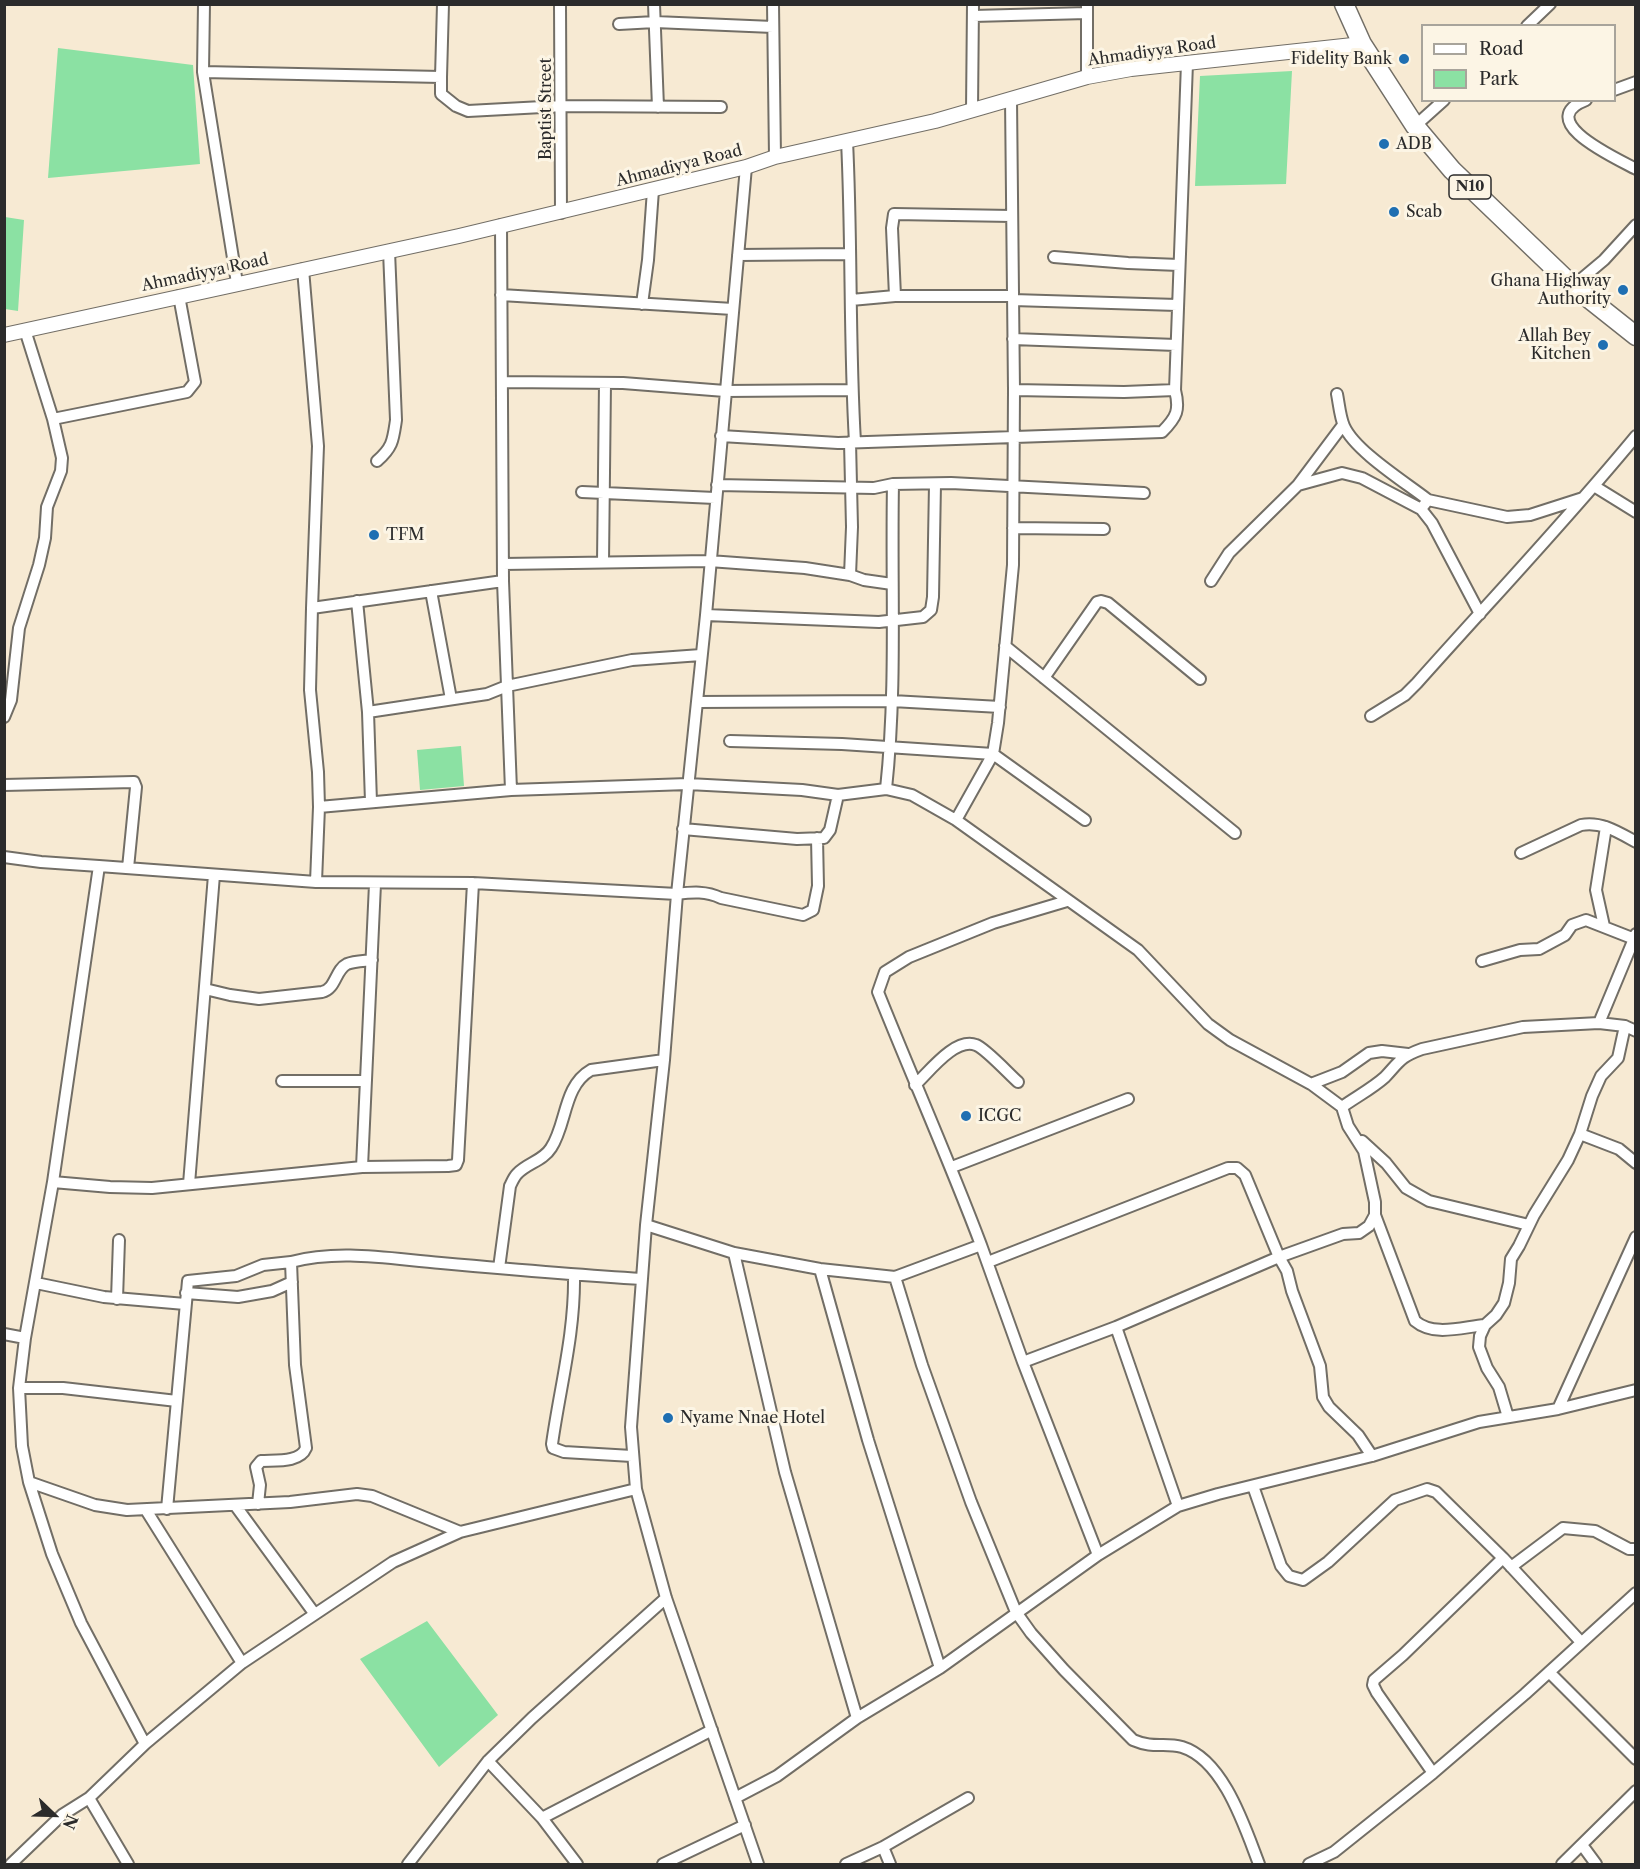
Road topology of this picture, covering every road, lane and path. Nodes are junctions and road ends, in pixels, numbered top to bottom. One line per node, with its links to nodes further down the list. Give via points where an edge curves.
1 (204, 4): 16 (street)
2 (443, 4): 17 (street)
3 (560, 4): 24 (street, Baptist Street)
4 (654, 4): 10 (street)
5 (773, 4): 13 (street)
6 (1344, 4): 14 (highway, N10)
7 (1550, 4): 12 (street)
8 (1087, 9): 9 (street); 18 (street)
9 (973, 10): 27 (street)
10 (655, 22): 11 (street); 13 (street); 25 (street)
11 (619, 24)
12 (1529, 24)
13 (773, 27): 30 (street)
14 (1362, 44): 15 (street, Ahmadiyya Road); 28 (highway, N10)
15 (1186, 63): 18 (street, Ahmadiyya Road); 42 (street)
16 (203, 72): 17 (street); 44 (street)
17 (441, 77): 24 (street, via 441,94 468,111)
18 (1087, 77): 21 (street, Ahmadiyya Road)
19 (1635, 82): 20 (street)
20 (1616, 89)
21 (1011, 99): 27 (street, Ahmadiyya Road); 35 (street)
22 (1442, 102): 28 (street)
23 (1581, 102): 32 (street, via 1570,112 1572,128 1587,142)
24 (561, 105): 25 (street); 34 (street, Baptist Street)
25 (658, 107): 26 (street)
26 (721, 107)
27 (972, 110): 29 (street, Ahmadiyya Road)
28 (1415, 126): 45 (highway, N10, via 1452,170)
29 (847, 141): 30 (street, Ahmadiyya Road); 39 (street)
30 (775, 157): 31 (street, Ahmadiyya Road)
31 (746, 167): 33 (street, Ahmadiyya Road); 40 (street)
32 (1635, 169)
33 (653, 190): 34 (street, Ahmadiyya Road); 51 (street)
34 (561, 213): 36 (street, Ahmadiyya Road)
35 (1012, 216): 48 (street, via 894,214); 49 (street)
36 (501, 225): 38 (street, Ahmadiyya Road); 46 (street)
37 (1635, 225): 45 (street, via 1604,260)
38 (389, 250): 43 (street, Ahmadiyya Road); 72 (street, via 396,420 393,441)
39 (849, 254): 40 (street); 50 (street)
40 (738, 255): 53 (street)
41 (1054, 257): 42 (street)
42 (1179, 265): 52 (street)
43 (303, 269): 44 (street, Ahmadiyya Road); 98 (street, via 318,446)
44 (237, 283): 47 (street, Ahmadiyya Road)
45 (1573, 286): 56 (highway, N10)
46 (501, 295): 51 (street); 59 (street)
47 (179, 296): 54 (street, Ahmadiyya Road); 66 (street, via 195,382 192,389)
48 (895, 296): 49 (street); 50 (street)
49 (1013, 298): 52 (street); 57 (street)
50 (851, 300): 61 (street)
51 (642, 304): 53 (street)
52 (1178, 305): 58 (street)
53 (733, 309): 64 (street)
54 (25, 330): 55 (street, Ahmadiyya Road); 66 (street)
55 (4, 335)
56 (1635, 336)
57 (1013, 339): 58 (street); 62 (street)
58 (1176, 345): 63 (street)
59 (502, 382): 60 (street); 91 (street)
60 (605, 383): 64 (street); 81 (street)
61 (852, 390): 64 (street); 71 (street)
62 (1014, 390): 63 (street); 70 (street)
63 (1175, 390): 70 (street, via 1177,412 1162,432)
64 (725, 391): 68 (street)
65 (1337, 394): 67 (street)
66 (52, 419): 113 (street, via 62,458 61,471 47,507 45,538 20,628 12,700)
67 (1343, 425): 77 (street); 85 (street, via 1365,453)
68 (721, 436): 71 (street); 75 (street)
69 (1635, 436): 78 (street)
70 (1013, 437): 71 (street); 76 (street)
71 (853, 442): 79 (street)
72 (377, 461)
73 (893, 484): 74 (street); 79 (street); 95 (street)
74 (935, 484): 76 (street); 101 (street, via 932,610 923,617)
75 (717, 485): 79 (street); 83 (street)
76 (1013, 485): 82 (street); 87 (street)
77 (1299, 485): 85 (street, via 1342,473); 94 (street, via 1229,553)
78 (1594, 486): 84 (street); 86 (street)
79 (851, 487): 92 (street)
80 (582, 492): 81 (street)
81 (604, 493): 83 (street); 90 (street)
82 (1144, 493)
83 (715, 498): 89 (street)
84 (1584, 498): 85 (street, via 1507,517); 99 (street)
85 (1425, 505): 99 (street)
86 (1635, 512)
87 (1013, 528): 88 (street); 102 (street)
88 (1104, 529)
89 (709, 561): 90 (street); 92 (street, via 831,570); 100 (street)
90 (603, 562): 91 (street)
91 (503, 564): 93 (street)
92 (850, 575): 95 (street)
93 (503, 581): 96 (street); 106 (street)
94 (1211, 581)
95 (892, 584): 101 (street)
96 (430, 591): 97 (street); 107 (street)
97 (357, 601): 98 (street); 111 (street)
98 (312, 608): 123 (street, via 310,690)
99 (1480, 614): 112 (street, via 1405,694)
100 (706, 615): 101 (street); 103 (street)
101 (894, 622): 108 (street)
102 (1005, 646): 104 (street); 110 (street)
103 (701, 655): 106 (street, via 632,660); 109 (street)
104 (1044, 678): 105 (street, via 1101,601); 128 (street)
105 (1200, 679)
106 (507, 686): 107 (street, via 487,694); 120 (street)
107 (451, 699): 111 (street)
108 (892, 701): 109 (street); 110 (street); 115 (street)
109 (697, 702): 117 (street)
110 (1000, 707): 116 (street)
111 (368, 712): 122 (street)
112 (1371, 716)
113 (4, 717)
114 (730, 741): 115 (street)
115 (889, 747): 116 (street); 119 (street)
116 (993, 754): 124 (street); 125 (street)
117 (688, 784): 120 (street); 121 (street); 127 (street)
118 (4, 785): 134 (street, via 134,782)
119 (886, 789): 121 (street); 124 (street, via 912,795)
120 (511, 790): 122 (street)
121 (838, 795): 129 (street, via 830,830 824,838)
122 (371, 802): 123 (street)
123 (319, 807): 136 (street)
124 (956, 820): 140 (street)
125 (1085, 820)
126 (1606, 827): 130 (street); 131 (street, via 1581,825); 141 (street, via 1596,890)
127 (683, 829): 129 (street); 139 (street)
128 (1235, 833)
129 (817, 838): 139 (street, via 818,886 809,914 710,893)
130 (1635, 842)
131 (1521, 853)
132 (4, 857): 133 (street)
133 (99, 866): 134 (street); 162 (street)
134 (128, 868): 135 (street)
135 (214, 875): 136 (street); 145 (street)
136 (316, 882): 137 (street)
137 (375, 884): 138 (street); 143 (street)
138 (474, 884): 139 (street); 160 (street, via 458,1160 456,1165 448,1166)
139 (677, 894): 149 (street)
140 (1067, 901): 153 (street, via 1138,950 1208,1024); 154 (street, via 993,923 909,957 885,972 878,992)
141 (1604, 926): 142 (street); 144 (street, via 1586,920 1572,925 1565,935 1539,949)
142 (1634, 936): 146 (street)
143 (372, 960): 145 (street, via 348,963 328,991 259,999); 151 (street)
144 (1482, 961)
145 (205, 989): 163 (street)
146 (1599, 1023): 147 (street); 148 (street, via 1523,1027)
147 (1630, 1029): 158 (street, via 1618,1058 1601,1076)
148 (1408, 1054): 153 (street, via 1369,1053 1342,1072); 156 (street)
149 (664, 1060): 165 (street); 175 (street, via 591,1070 582,1075 574,1086 552,1147 516,1174 510,1186)
150 (282, 1081): 151 (street)
151 (366, 1081): 160 (street)
152 (1018, 1082): 154 (street, via 977,1045 965,1043 949,1051)
153 (1311, 1084): 156 (street)
154 (915, 1085): 161 (street)
155 (1128, 1099): 161 (street)
156 (1342, 1107): 157 (street)
157 (1353, 1133): 164 (street, via 1364,1151); 166 (street, via 1413,1193 1429,1201)
158 (1580, 1134): 159 (street, via 1619,1149); 166 (street)
159 (1635, 1163)
160 (362, 1167): 163 (street)
161 (952, 1167): 169 (street)
162 (53, 1182): 163 (street, via 142,1187); 181 (street)
163 (189, 1184)
164 (1375, 1215): 171 (street, via 1359,1233 1343,1234); 184 (street, via 1415,1321 1439,1330)
165 (646, 1224): 170 (street); 179 (street)
166 (1529, 1225): 184 (street, via 1511,1259 1504,1303)
167 (1635, 1237): 172 (street)
168 (119, 1240): 183 (street)
169 (981, 1245): 174 (street); 178 (street)
170 (734, 1253): 176 (street); 216 (street, via 785,1472)
171 (1279, 1257): 174 (street, via 1245,1174 1228,1168); 185 (street); 195 (street, via 1320,1366 1323,1397)
172 (1631, 1260): 192 (street)
173 (291, 1262): 175 (street, via 317,1256 355,1255); 180 (street); 182 (street, via 263,1265 236,1276 188,1281)
174 (988, 1262): 188 (street)
175 (499, 1268): 177 (street)
176 (820, 1269): 178 (street); 214 (street, via 868,1440)
177 (574, 1275): 179 (street); 194 (street, via 571,1342 552,1444 564,1452)
178 (895, 1277): 210 (street, via 970,1502)
179 (642, 1279): 194 (street, via 633,1378)
180 (292, 1282): 182 (street, via 238,1298); 199 (street, via 295,1365 306,1448 296,1458 258,1463)
181 (36, 1283): 183 (street); 187 (street)
182 (186, 1298): 183 (street); 191 (street)
183 (117, 1299)
184 (1485, 1325): 193 (street, via 1479,1347 1499,1387)
185 (1116, 1327): 188 (street); 201 (street)
186 (4, 1334): 187 (street)
187 (25, 1338): 189 (street)
188 (1023, 1362): 206 (street)
189 (19, 1388): 191 (street, via 63,1388); 196 (street, via 22,1446)
190 (1635, 1390): 192 (street)
191 (177, 1401): 202 (street)
192 (1558, 1409): 193 (street)
193 (1508, 1417): 195 (street, via 1479,1422)
194 (633, 1456): 198 (street)
195 (1372, 1456): 197 (street)
196 (29, 1482): 203 (street, via 110,1509); 218 (street, via 52,1554 81,1623)
197 (1253, 1486): 201 (street); 207 (street, via 1281,1566 1290,1576 1303,1580 1395,1500 1427,1489 1443,1498)
198 (636, 1489): 204 (street); 209 (street)
199 (258, 1504): 200 (street); 204 (street, via 365,1495)
200 (235, 1505): 202 (street); 211 (street)
201 (1178, 1506): 206 (street)
202 (167, 1509): 203 (street)
203 (146, 1510): 213 (street)
204 (460, 1532): 211 (street, via 393,1562)
205 (1635, 1550): 207 (street, via 1595,1531 1563,1528)
206 (1098, 1555): 210 (street)
207 (1507, 1562): 212 (street); 221 (street, via 1374,1680 1377,1694)
208 (1635, 1593): 212 (street)
209 (666, 1598): 217 (street); 220 (street)
210 (1016, 1612): 214 (street); 238 (street, via 1064,1670 1133,1740 1144,1745 1185,1748 1203,1761 1226,1785)
211 (314, 1613): 213 (street)
212 (1581, 1642): 215 (street)
213 (242, 1663): 218 (street)
214 (940, 1668): 216 (street)
215 (1549, 1672): 219 (street); 221 (street)
216 (857, 1718): 224 (street, via 777,1776)
217 (712, 1730): 224 (street); 226 (street)
218 (145, 1744): 223 (street)
219 (1635, 1759)
220 (488, 1761): 226 (street); 232 (street)
221 (1433, 1773): 239 (street, via 1334,1852)
222 (1635, 1791): 228 (street)
223 (89, 1798): 230 (street, via 62,1815); 231 (street)
224 (735, 1798): 227 (street)
225 (968, 1798): 229 (street)
226 (542, 1818): 233 (street)
227 (745, 1825): 234 (street); 235 (street)
228 (1582, 1845): 240 (street); 241 (street)
229 (883, 1847): 236 (street); 237 (street)
230 (11, 1864)
231 (128, 1864)
232 (408, 1864)
233 (577, 1864)
234 (663, 1864)
235 (758, 1864)
236 (846, 1864)
237 (890, 1864)
238 (1259, 1864)
239 (1309, 1864)
240 (1562, 1864)
241 (1596, 1864)

